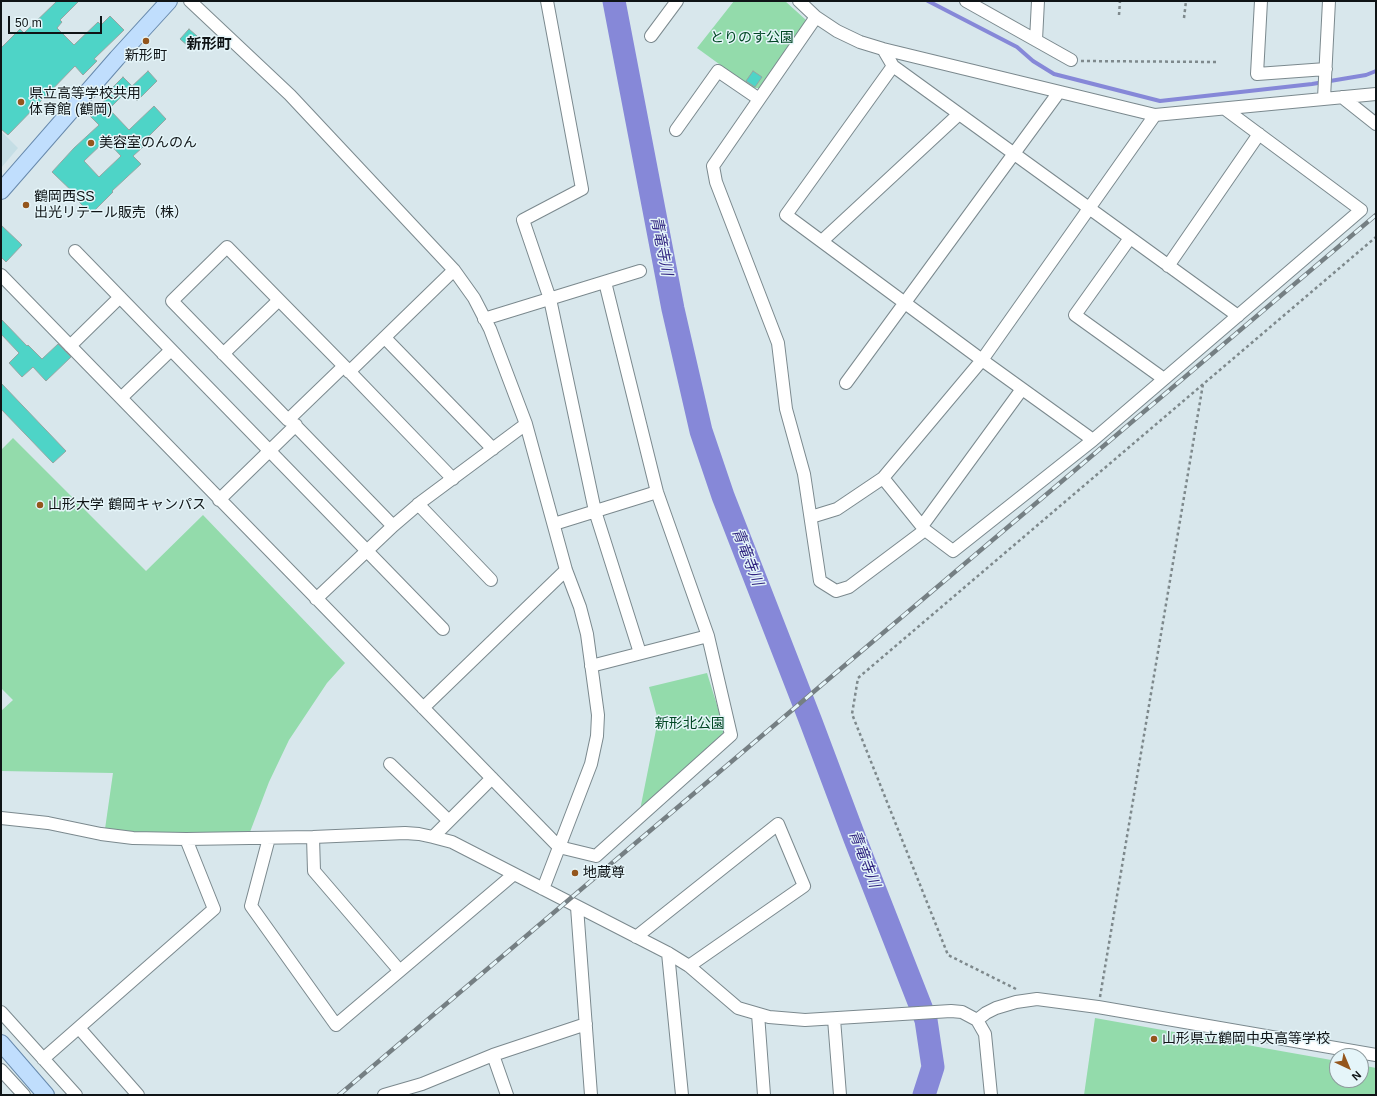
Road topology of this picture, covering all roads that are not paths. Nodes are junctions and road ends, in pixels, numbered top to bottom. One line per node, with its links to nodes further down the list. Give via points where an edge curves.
1 (169, 1): 29 (main road)
2 (190, 1): 35 (street, via 290,95)
3 (547, 1): 40 (street, via 582,189 523,220)
4 (678, 1): 11 (street)
5 (798, 1): 10 (street)
6 (966, 1): 12 (street)
7 (1038, 1): 12 (street)
8 (1261, 1): 16 (street, via 1257,74)
9 (1329, 1): 16 (street)
10 (816, 17): 13 (street, via 860,42); 21 (street)
11 (651, 36)
12 (1036, 40): 14 (street)
13 (883, 49): 15 (street); 17 (street)
14 (1071, 60)
15 (893, 66): 23 (street); 32 (street, via 786,215)
16 (1326, 69): 19 (street)
17 (1059, 92): 24 (street); 28 (street)
18 (1376, 94): 20 (street)
19 (1324, 98): 20 (street); 22 (street)
20 (1342, 98): 25 (street)
21 (760, 99): 26 (street, via 718,71); 66 (street, via 713,166 716,182 778,343 786,409 804,474)
22 (1225, 109): 24 (street); 27 (street)
23 (959, 114): 28 (street); 32 (street)
24 (1155, 115): 30 (street)
25 (1376, 124)
26 (676, 130)
27 (1259, 134): 34 (street); 43 (street, via 1361,210)
28 (1014, 154): 30 (street); 42 (street)
29 (1, 191)
30 (1089, 209): 31 (street); 49 (street)
31 (1130, 238): 34 (street); 51 (street, via 1075,315)
32 (822, 241): 42 (street)
33 (75, 251): 39 (street)
34 (1168, 266): 43 (street)
35 (454, 270): 44 (street, via 474,298); 45 (street)
36 (640, 270): 38 (street)
37 (1, 275): 46 (street)
38 (605, 282): 40 (street); 62 (street)
39 (120, 297): 46 (street); 47 (street)
40 (550, 299): 44 (street); 65 (street)
41 (279, 300): 48 (street); 48 (street, via 228,247 183,290 172,301); 50 (street)
42 (906, 302): 49 (street); 52 (street)
43 (1238, 316): 51 (street)
44 (484, 319): 56 (street)
45 (385, 338): 50 (street); 58 (street)
46 (70, 346): 54 (street)
47 (171, 350): 54 (street); 59 (street)
48 (223, 354): 55 (street)
49 (982, 360): 53 (street); 60 (street)
50 (346, 369): 55 (street); 61 (street)
51 (1164, 379): 57 (street)
52 (846, 383)
53 (1022, 389): 57 (street); 69 (street)
54 (121, 398): 63 (street)
55 (292, 422): 59 (street); 68 (street)
56 (526, 424): 58 (street); 67 (street)
57 (1093, 440): 69 (street, via 953,551)
58 (493, 449): 61 (street)
59 (270, 451): 63 (street); 70 (street)
60 (883, 478): 66 (street, via 837,509); 69 (street)
61 (453, 479): 64 (street)
62 (657, 492): 65 (street); 75 (street)
63 (220, 500): 73 (street)
64 (418, 504): 68 (street); 72 (street)
65 (595, 511): 67 (street); 76 (street)
66 (811, 517): 69 (street, via 820,581 836,591 849,587)
67 (554, 524): 71 (street)
68 (393, 526): 70 (street)
69 (923, 528)
70 (367, 552): 73 (street); 74 (street)
71 (566, 570): 77 (street, via 580,607); 78 (street)
72 (491, 580)
73 (316, 599): 78 (street)
74 (444, 629)
75 (708, 636): 76 (street); 87 (street, via 731,735 596,856)
76 (640, 653): 77 (street)
77 (591, 666): 87 (street, via 598,715 597,736 591,764)
78 (423, 708): 80 (street)
79 (390, 764): 82 (street)
80 (492, 778): 82 (street); 87 (street)
81 (1, 818): 86 (street, via 48,823 133,838)
82 (448, 821): 84 (street)
83 (313, 837): 84 (street, via 398,833); 85 (street); 94 (street, via 314,871)
84 (433, 837): 88 (street, via 452,842)
85 (269, 838): 86 (street); 94 (street, via 251,906 336,1025)
86 (186, 839): 100 (street, via 214,909)
87 (559, 847): 89 (street)
88 (514, 874): 89 (street); 94 (street)
89 (543, 889): 90 (street)
90 (577, 907): 91 (street); 99 (street)
91 (636, 938): 92 (street); 93 (street, via 778,824 804,886)
92 (668, 953): 93 (street); 114 (street)
93 (689, 966): 96 (street, via 738,1008)
94 (399, 970)
95 (1, 1012): 104 (street)
96 (758, 1014): 97 (street, via 804,1020); 115 (street)
97 (834, 1019): 98 (street, via 962,1012); 116 (street)
98 (977, 1020): 103 (street, via 996,1008 1036,999 1098,1007); 117 (street, via 984,1034)
99 (586, 1024): 102 (street); 113 (street)
100 (79, 1028): 104 (street); 110 (street)
101 (1, 1043): 108 (main road)
102 (493, 1055): 106 (street); 112 (street)
103 (1376, 1055)
104 (43, 1059): 109 (street)
105 (1, 1070): 107 (street)
106 (424, 1090): 111 (street)
107 (24, 1095)
108 (46, 1095)
109 (76, 1095)
110 (138, 1095)
111 (384, 1095)
112 (507, 1095)
113 (591, 1095)
114 (682, 1095)
115 (764, 1095)
116 (840, 1095)
117 (991, 1095)

